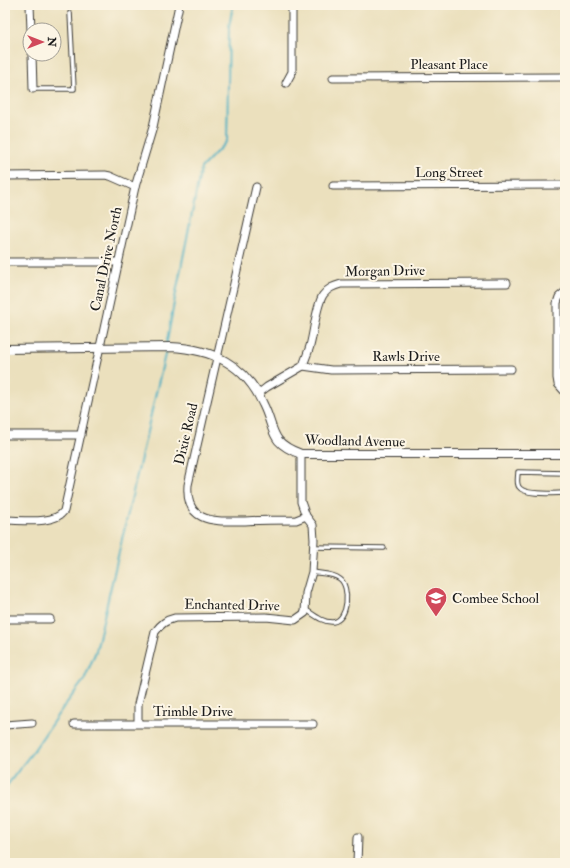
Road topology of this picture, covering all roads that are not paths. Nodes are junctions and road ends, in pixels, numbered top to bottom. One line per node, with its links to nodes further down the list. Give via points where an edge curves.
1 (30, 5): 5 (street)
2 (179, 5): 14 (street, Canal Drive North, via 153,127)
3 (292, 5): 9 (street, via 292,72)
4 (70, 13): 10 (lane, via 74,89)
5 (31, 22)
6 (32, 62): 10 (street)
7 (565, 77): 8 (street, Pleasant Place)
8 (333, 78)
9 (286, 84)
10 (33, 89)
11 (5, 176): 14 (street, via 105,175)
12 (565, 185): 13 (street, Long Street)
13 (332, 186)
14 (135, 187): 17 (street, Canal Drive North)
15 (256, 187): 22 (street, Dixie Road)
16 (5, 262): 17 (street)
17 (118, 262): 20 (street, Canal Drive North)
18 (506, 283): 23 (street, Morgan Drive, via 335,286 327,290 320,302)
19 (565, 292): 25 (street, via 557,303 557,378 558,384)
20 (100, 348): 21 (street, Woodland Avenue); 22 (street, Woodland Avenue, via 196,349); 28 (street, Canal Drive North)
21 (5, 349)
22 (217, 356): 26 (street, Woodland Avenue, via 244,375); 33 (street, Dixie Road, via 188,485 188,500 191,507 201,517 214,521 296,520)
23 (303, 366): 24 (street, Rawls Drive, via 331,370); 26 (street)
24 (510, 369)
25 (565, 392)
26 (258, 394): 29 (street, Woodland Avenue, via 275,438 285,447)
27 (5, 435): 28 (street)
28 (81, 435): 34 (street, Canal Drive North, via 64,510 50,520)
29 (301, 454): 30 (street, Woodland Avenue); 33 (street, via 301,502)
30 (565, 454)
31 (565, 473): 32 (lane, via 518,472 518,486 527,492)
32 (565, 493)
33 (306, 516): 35 (street, via 313,525)
34 (5, 520)
35 (314, 547): 36 (lane); 37 (street)
36 (384, 548)
37 (312, 572): 38 (street); 38 (lane, via 340,578 347,602 342,616 333,622)
38 (305, 609): 42 (street, Enchanted Drive, via 295,620 266,617 175,618 163,623 155,632 138,704)
39 (50, 618): 40 (street)
40 (5, 619)
41 (32, 723): 45 (street)
42 (138, 723): 43 (street, Trimble Drive); 44 (street, Trimble Drive)
43 (74, 724)
44 (313, 724)
45 (5, 725)
46 (358, 837): 47 (street)
47 (357, 863)

